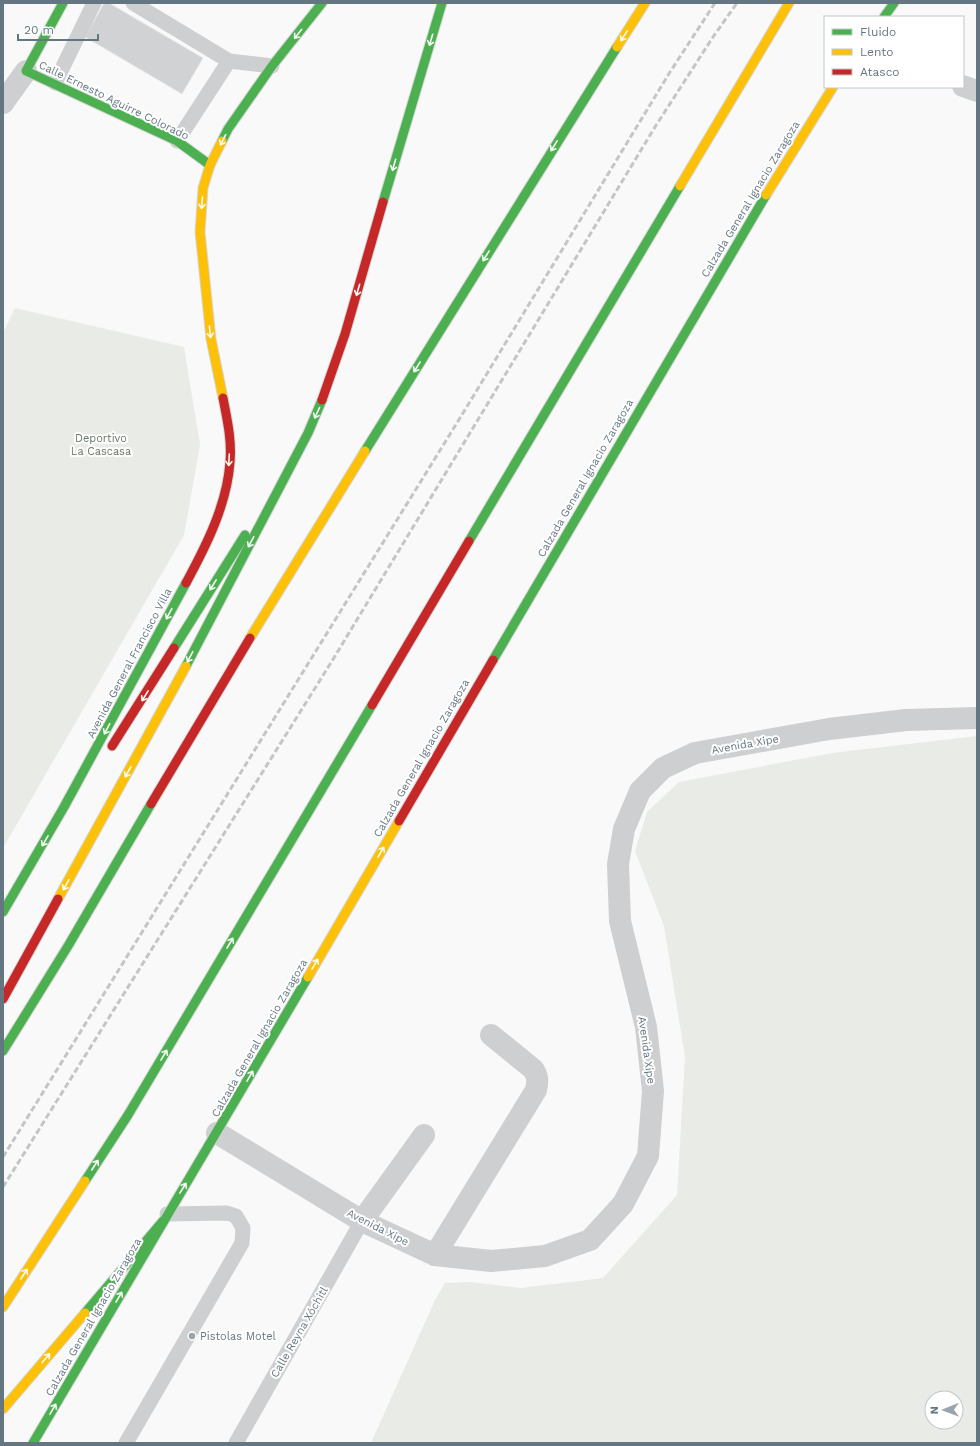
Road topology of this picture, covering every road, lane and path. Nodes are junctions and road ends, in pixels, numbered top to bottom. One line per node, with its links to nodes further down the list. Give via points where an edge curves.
1 (63, 3): 12 (main road)
2 (94, 3): 13 (lane)
3 (133, 3): 10 (lane)
4 (322, 3): 11 (main road, one-way to 11)
5 (442, 3): 20 (main road, one-way to 20, via 345,336 332,377)
6 (645, 3): 28 (main road, one-way to 28, via 328,509)
7 (789, 3): 34 (main road, one-way to 7, via 128,1115)
8 (894, 3): 9 (main road)
9 (885, 16)
10 (229, 61): 11 (lane); 18 (lane)
11 (272, 66): 19 (main road, one-way to 19, via 228,129)
12 (26, 71): 13 (main road, Calle Ernesto Aguirre Colorado); 17 (street)
13 (54, 83): 18 (main road, Calle Ernesto Aguirre Colorado)
14 (964, 86): 16 (street)
15 (832, 88): 29 (main road, Calzada General Ignacio Zaragoza, one-way to 15, via 767,192)
16 (977, 90)
17 (3, 103)
18 (177, 141): 19 (main road, Calle Ernesto Aguirre Colorado)
19 (210, 165): 24 (main road, Avenida General Francisco Villa, one-way to 24, via 203,188 200,232 211,339 229,428 230,462 222,504 194,568)
20 (308, 433): 22 (main road, one-way to 22); 26 (main road, one-way to 26, via 174,689)
21 (977, 718): 33 (street, Avenida Xipe, via 906,720 829,729 695,753 663,768 640,791 624,829 618,864 620,921 646,1027 652,1083 648,1156 623,1204 590,1240 537,1257 491,1261)
22 (108, 751)
23 (98, 764): 24 (main road)
24 (64, 807): 25 (main road, one-way to 25)
25 (3, 912)
26 (3, 999)
27 (491, 1034): 33 (street, via 537,1075 536,1090)
28 (3, 1051)
29 (217, 1133): 31 (main road, Calzada General Ignacio Zaragoza, one-way to 29); 32 (street, Avenida Xipe)
30 (424, 1135): 32 (street)
31 (165, 1218): 35 (main road, one-way to 31); 36 (main road, Calzada General Ignacio Zaragoza, one-way to 31); 37 (lane, via 227,1213 236,1216 244,1228 242,1243)
32 (362, 1221): 33 (street, Avenida Xipe); 38 (lane, Calle Reyna Xóchitl)
33 (435, 1255)
34 (3, 1307)
35 (3, 1409)
36 (33, 1443)
37 (126, 1443)
38 (236, 1443)

